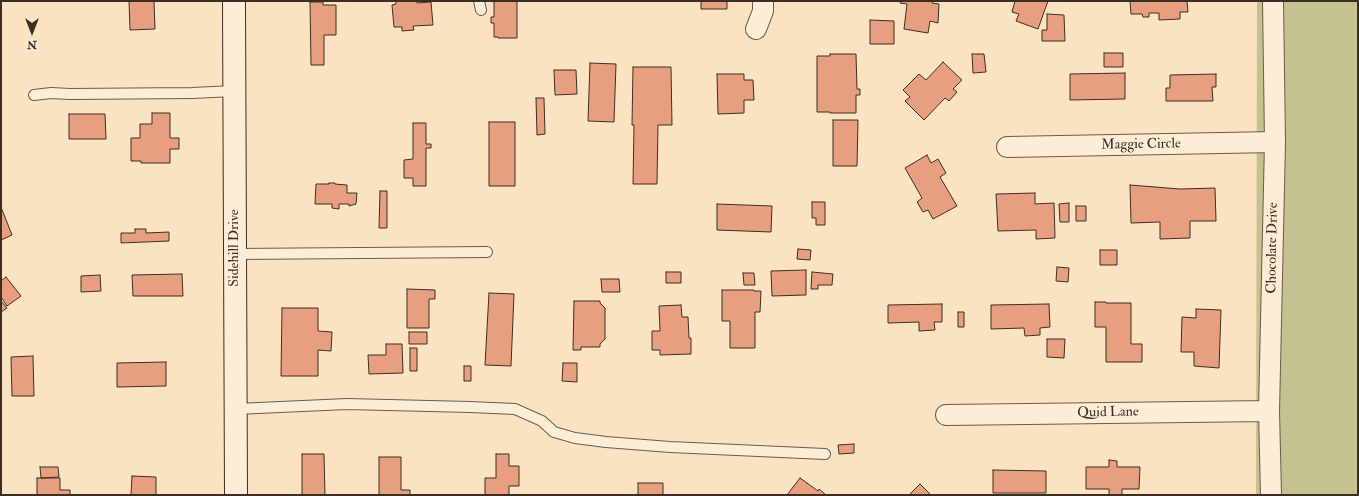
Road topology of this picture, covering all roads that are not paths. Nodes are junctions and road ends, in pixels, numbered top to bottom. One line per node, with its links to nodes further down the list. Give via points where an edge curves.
1 (234, 1): 5 (street, Sidehill Drive)
2 (762, 1): 4 (street, via 762,11)
3 (1273, 1): 7 (street, Chocolate Drive)
4 (756, 29)
5 (234, 91): 6 (lane); 10 (street, Sidehill Drive)
6 (34, 95)
7 (1275, 142): 8 (street, Maggie Circle); 12 (street, Chocolate Drive)
8 (1007, 147)
9 (487, 252): 10 (lane)
10 (235, 254): 11 (street, Sidehill Drive)
11 (236, 409): 14 (lane, via 347,404 515,409 542,422 554,432 575,438 670,447); 15 (street, Sidehill Drive)
12 (1269, 411): 13 (street, Quid Lane); 16 (street, Chocolate Drive)
13 (946, 415)
14 (825, 454)
15 (236, 495)
16 (1271, 495)

